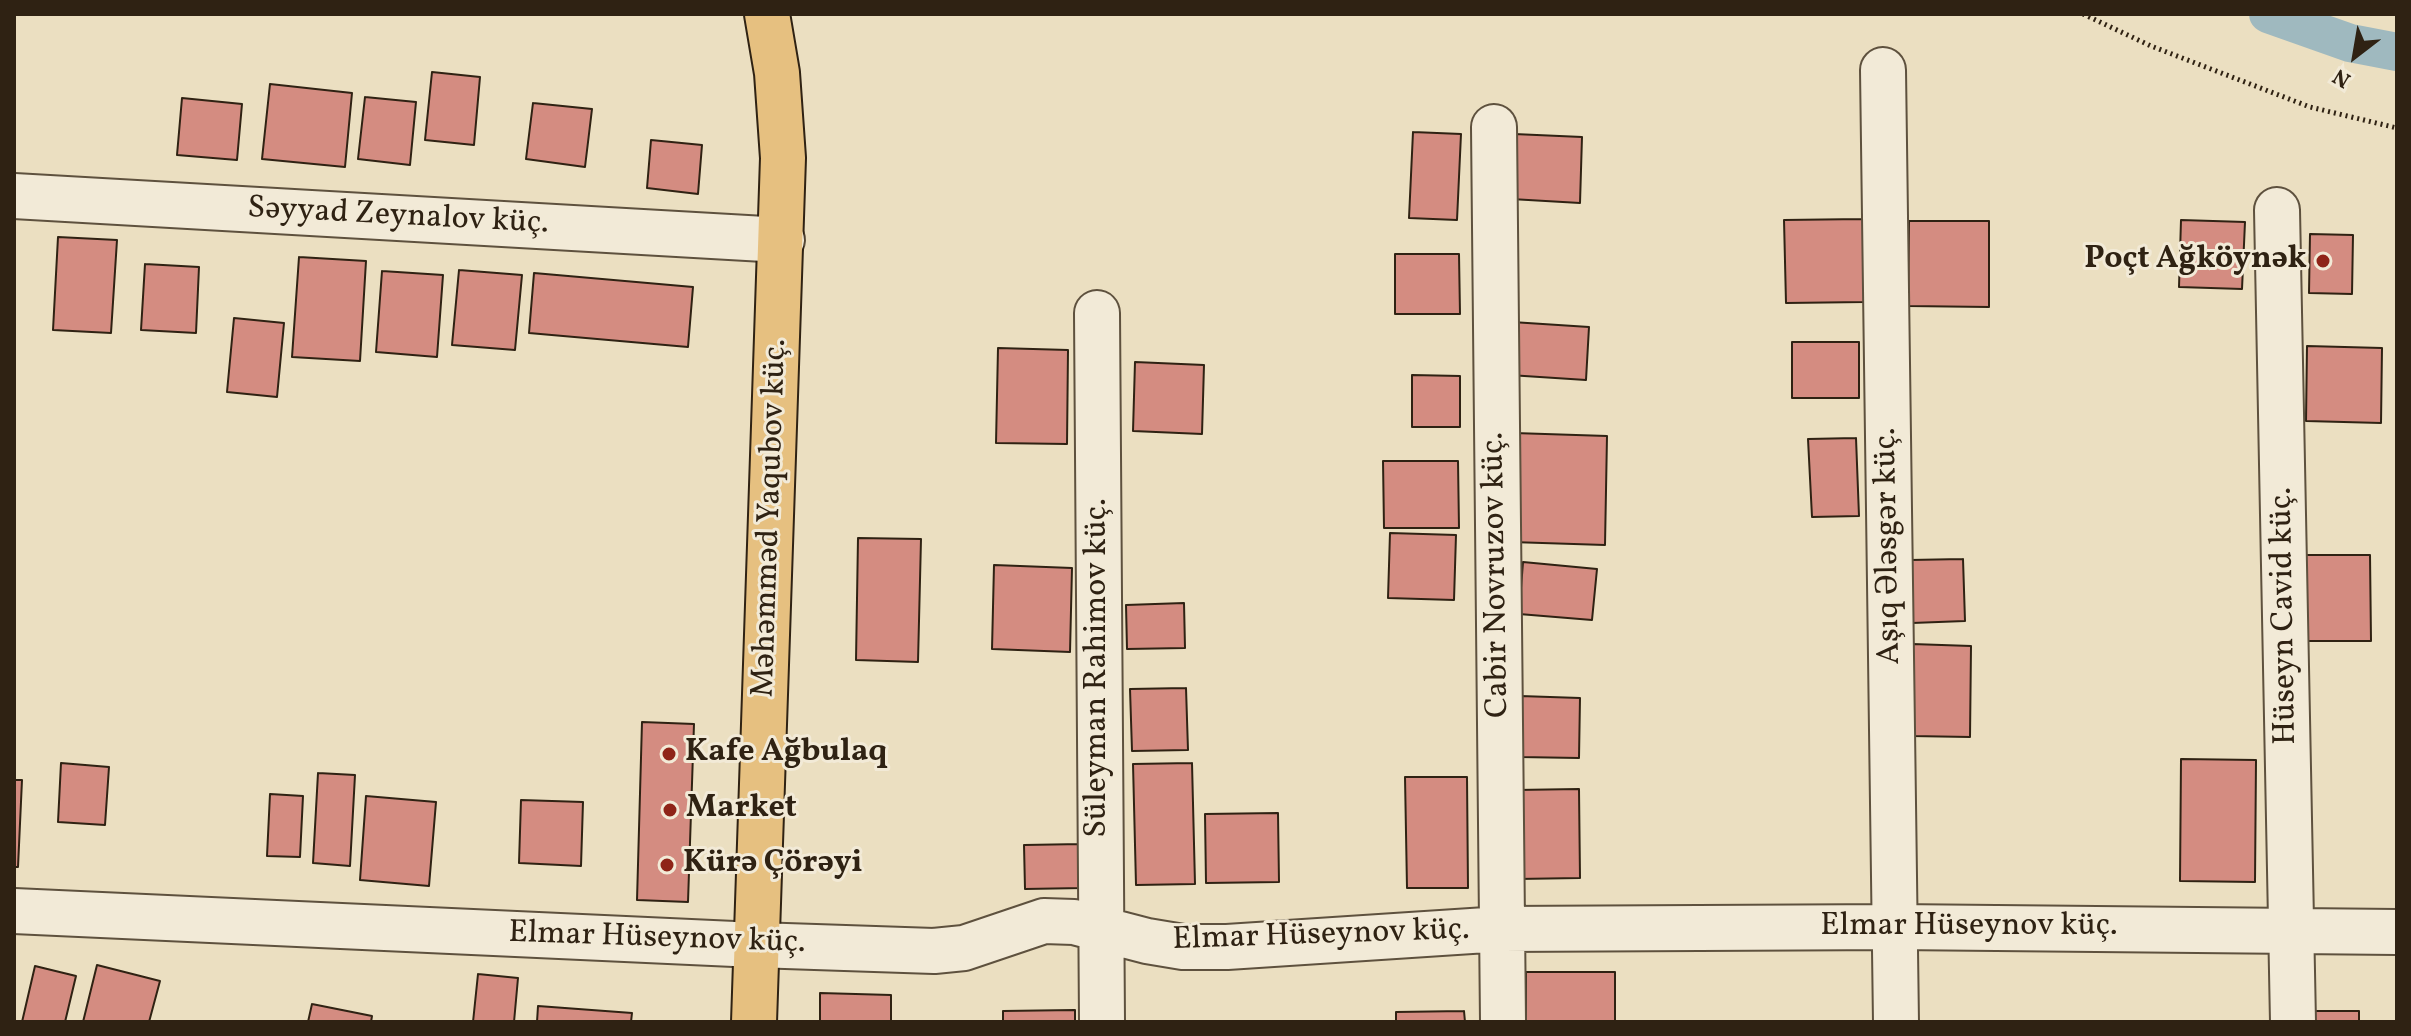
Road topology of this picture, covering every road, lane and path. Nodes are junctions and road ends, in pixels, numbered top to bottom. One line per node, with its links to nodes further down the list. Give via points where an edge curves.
1 (767, 14): 8 (main road, Məhəmməd Yaqubov küç., via 783,158)
2 (2083, 14): 5 (path, via 2310,107)
3 (1883, 70): 11 (street, Aşıq Ələsgər küç.)
4 (1494, 127): 13 (street, Cabir Novruzov küç.)
5 (2397, 128)
6 (14, 196): 8 (street, Səyyad Zeynalov küç.)
7 (2277, 210): 14 (street, Hüseyn Cavid küç.)
8 (782, 240): 16 (main road, Məhəmməd Yaqubov küç.)
9 (1097, 313): 12 (street, Süleyman Rahimov küç.)
10 (14, 911): 16 (street, Elmar Hüseynov küç.)
11 (1896, 927): 13 (street, Elmar Hüseynov küç.); 14 (street, Elmar Hüseynov küç.); 20 (street, Aşıq Ələsgər küç.)
12 (1101, 928): 13 (street, Elmar Hüseynov küç., via 1183,947); 16 (street, Elmar Hüseynov küç., via 1044,921 964,948 934,951); 18 (street, Süleyman Rahimov küç.)
13 (1502, 929): 19 (street, Cabir Novruzov küç.)
14 (2293, 930): 15 (street, Elmar Hüseynov küç.); 21 (street, Hüseyn Cavid küç.)
15 (2397, 932)
16 (756, 945): 17 (main road, Məhəmməd Yaqubov küç.)
17 (754, 1022)
18 (1102, 1022)
19 (1503, 1022)
20 (1896, 1022)
21 (2293, 1022)

